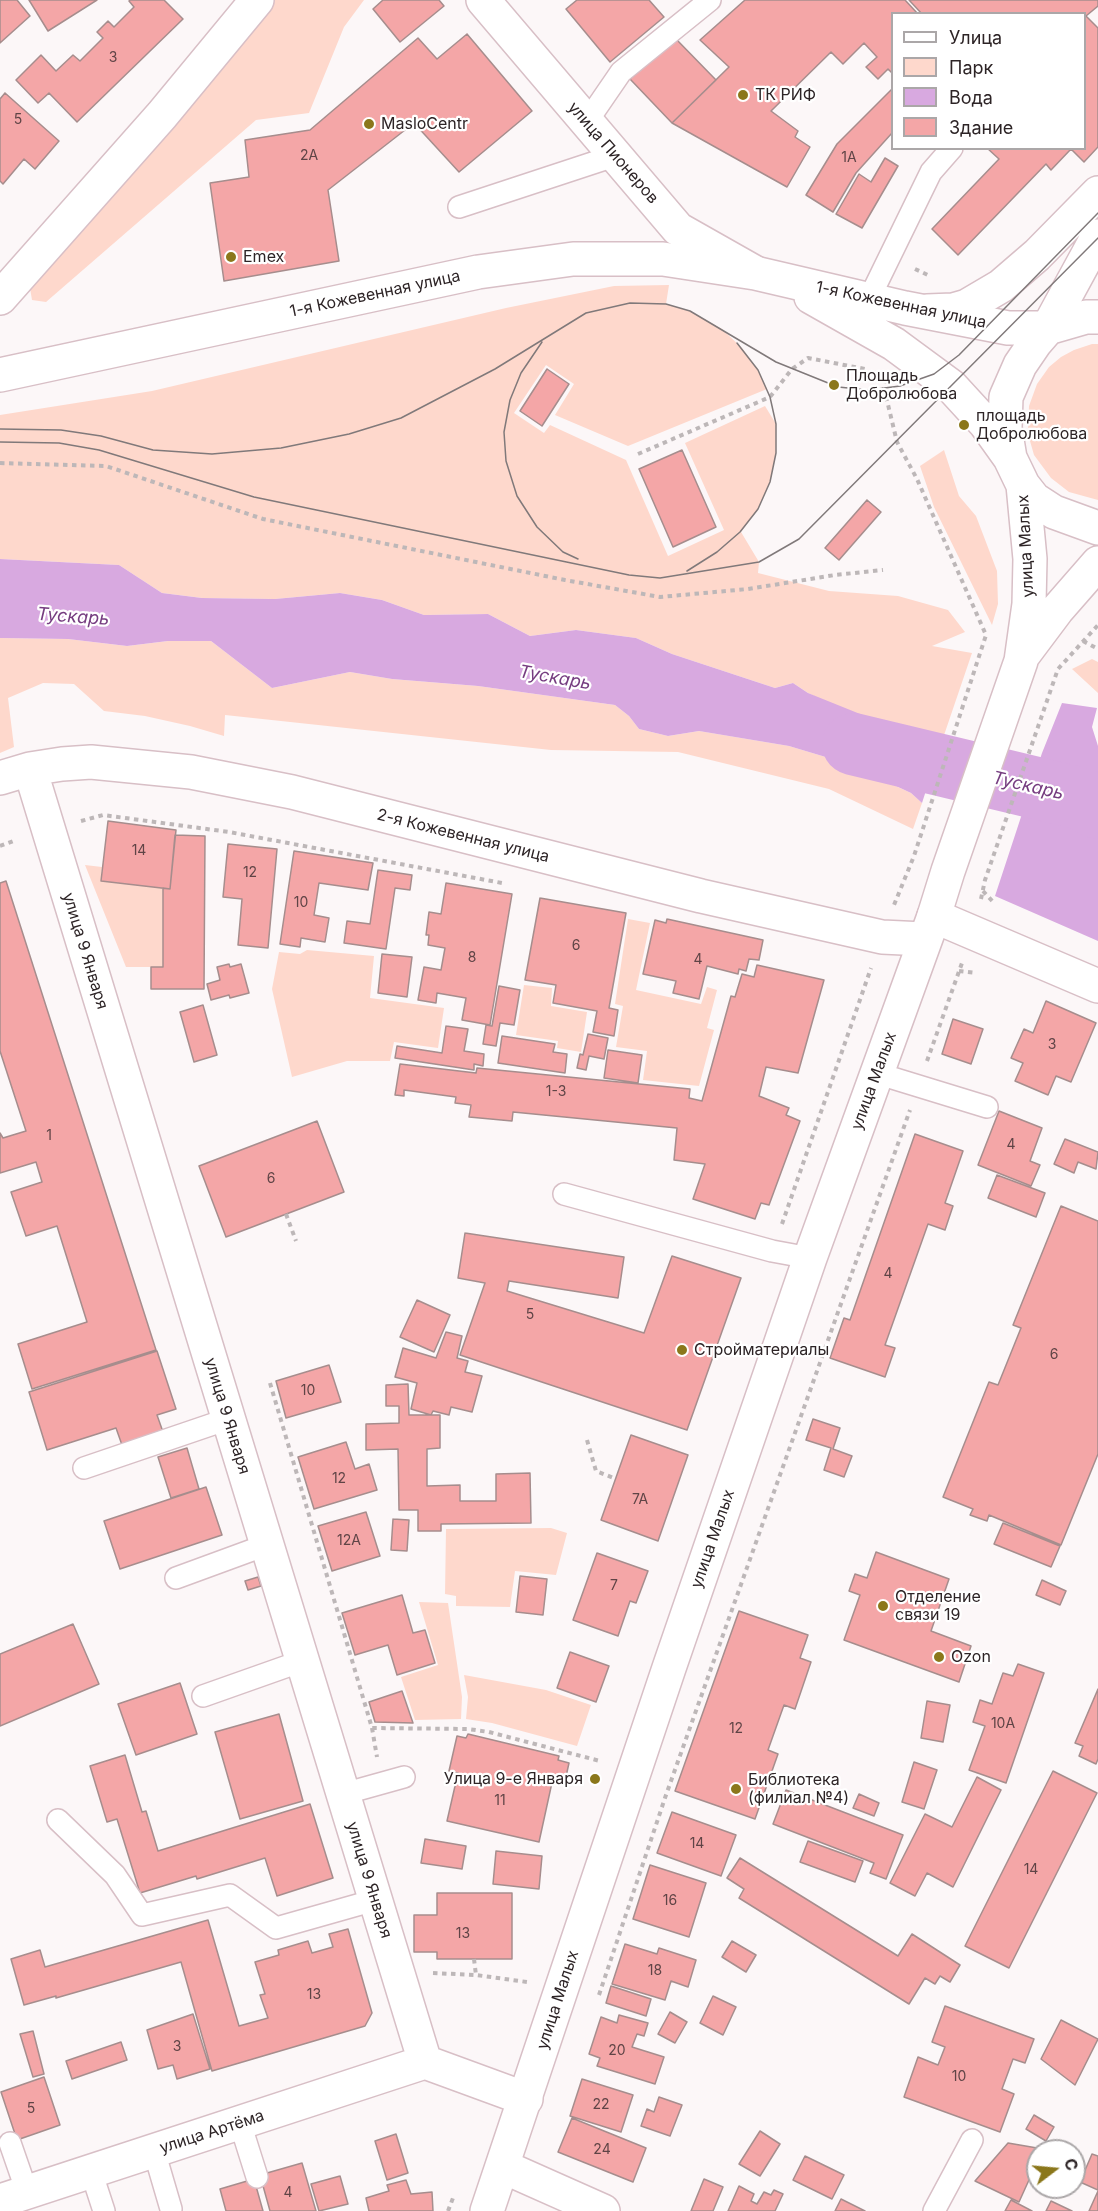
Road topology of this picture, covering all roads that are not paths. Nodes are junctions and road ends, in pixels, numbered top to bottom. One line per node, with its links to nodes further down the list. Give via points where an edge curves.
1 (257, 0): 11 (main road, via 162,115)
2 (710, 0): 4 (lane, via 621,72)
3 (487, 4): 4 (main road, улица Пионеров)
4 (586, 123): 6 (main road, улица Пионеров)
5 (950, 150): 12 (lane, via 931,172)
6 (614, 156): 8 (lane); 10 (main road, улица Пионеров, via 678,229)
7 (1098, 193): 13 (main road, via 1001,286 967,306)
8 (459, 207)
9 (1098, 236): 15 (main road, улица Малых)
10 (755, 273): 12 (main road, 1-я Кожевенная улица); 16 (main road, 1-я Кожевенная улица, via 652,259 573,259 478,272); 17 (main road, 1-я Кожевенная улица, via 795,288 913,356 951,386 985,423)
11 (0, 298)
12 (869, 299): 13 (main road, 1-я Кожевенная улица)
13 (922, 311): 15 (main road, 1-я Кожевенная улица, via 1008,328)
14 (1098, 317): 15 (main road, 1-я Кожевенная улица)
15 (1048, 328): 17 (main road, улица Малых, via 1020,365 1006,397 1005,428)
16 (0, 375)
17 (1016, 472): 18 (main road, 1-я Кожевенная улица, via 1034,499 1054,512); 20 (main road, улица Малых, via 1030,559)
18 (1098, 528)
19 (1098, 563): 20 (main road, улица Малых, via 1057,610)
20 (1021, 661): 22 (main road, улица Малых)
21 (15, 773): 22 (main road, 2-я Кожевенная улица, via 91,762 202,774 292,792 701,896 882,937); 28 (main road, улица 9 Января, via 49,830)
22 (929, 928): 23 (main road, 2-я Кожевенная улица, via 973,932); 24 (main road, улица Малых)
23 (1098, 986)
24 (876, 1073): 25 (lane); 27 (main road, улица Малых)
25 (987, 1107)
26 (564, 1194): 27 (lane)
27 (810, 1258): 39 (main road, улица Малых, via 644,1740)
28 (228, 1419): 29 (lane); 30 (main road, улица 9 Января)
29 (84, 1468)
30 (266, 1545): 31 (lane); 32 (main road, улица 9 Января)
31 (176, 1578)
32 (302, 1661): 33 (lane); 35 (main road, улица 9 Января)
33 (203, 1696)
34 (404, 1777): 35 (lane)
35 (343, 1794): 37 (main road, улица 9 Января)
36 (58, 1821): 37 (lane, via 115,1875 142,1915 230,1895 276,1928)
37 (375, 1900): 38 (main road, улица 9 Января)
38 (425, 2062): 39 (main road); 40 (main road, улица Артёма)
39 (526, 2099): 44 (main road, улица Малых)
40 (240, 2123): 43 (main road, улица Артёма); 46 (lane)
41 (972, 2140): 52 (lane)
42 (10, 2144): 47 (lane)
43 (154, 2151): 45 (main road, улица Артёма); 48 (lane)
44 (504, 2167): 50 (main road, улица Малых); 51 (main road)
45 (91, 2171): 47 (main road, улица Артёма); 49 (lane)
46 (257, 2177)
47 (14, 2200)
48 (171, 2209)
49 (104, 2211)
50 (487, 2211)
51 (603, 2211)
52 (934, 2211)

